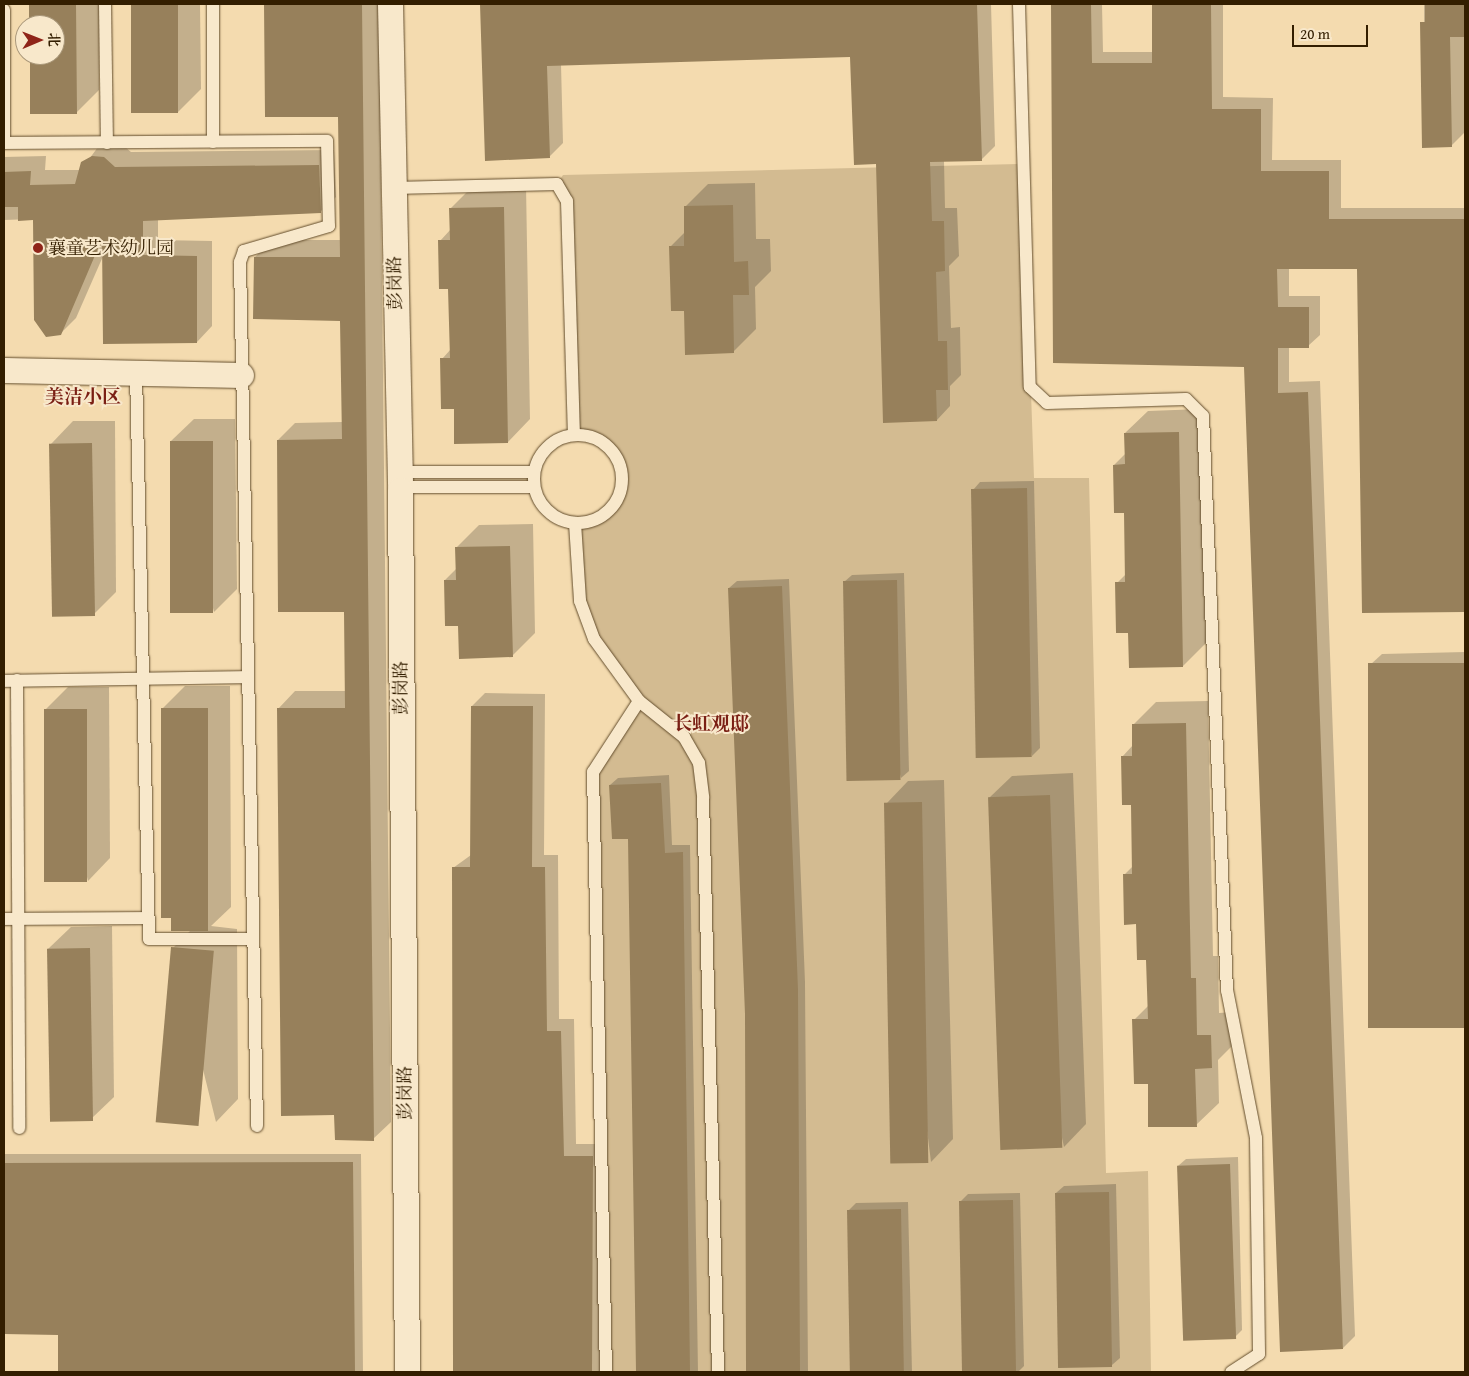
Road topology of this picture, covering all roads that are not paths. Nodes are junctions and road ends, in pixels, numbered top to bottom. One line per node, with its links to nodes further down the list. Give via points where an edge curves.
1 (105, 4): 6 (lane)
2 (213, 4): 7 (lane)
3 (390, 4): 9 (street, 彭岗路)
4 (1019, 4): 32 (lane, via 1030,387 1047,403 1186,400 1203,416 1227,990 1256,1138 1259,1354)
5 (4, 10): 8 (lane)
6 (107, 142): 7 (lane); 8 (lane)
7 (213, 142): 12 (lane, via 327,141 330,226 244,251)
8 (4, 143)
9 (394, 188): 13 (lane, via 557,184 567,201); 15 (street, 彭岗路)
10 (4, 370): 11 (street)
11 (136, 373): 12 (street); 19 (lane)
12 (241, 375): 18 (lane)
13 (574, 435): 14 (lane, via 548,446); 17 (lane, via 588,436 612,452 622,479 613,506 602,516)
14 (534, 472): 15 (lane); 16 (lane)
15 (400, 479): 16 (lane); 29 (street, 彭岗路)
16 (534, 487): 17 (lane, via 548,512)
17 (575, 523): 22 (lane, via 580,601 594,638)
18 (247, 677): 19 (lane); 26 (lane)
19 (143, 678): 20 (lane); 24 (lane)
20 (17, 680): 21 (lane); 23 (lane)
21 (4, 681)
22 (639, 701): 30 (lane, via 593,772); 31 (lane, via 684,737 698,763 703,798)
23 (18, 918): 24 (lane); 25 (lane); 28 (lane)
24 (148, 918): 26 (lane, via 149,939)
25 (4, 919)
26 (252, 939): 27 (lane)
27 (257, 1126)
28 (19, 1128)
29 (407, 1372)
30 (606, 1372)
31 (718, 1372)
32 (1231, 1372)

